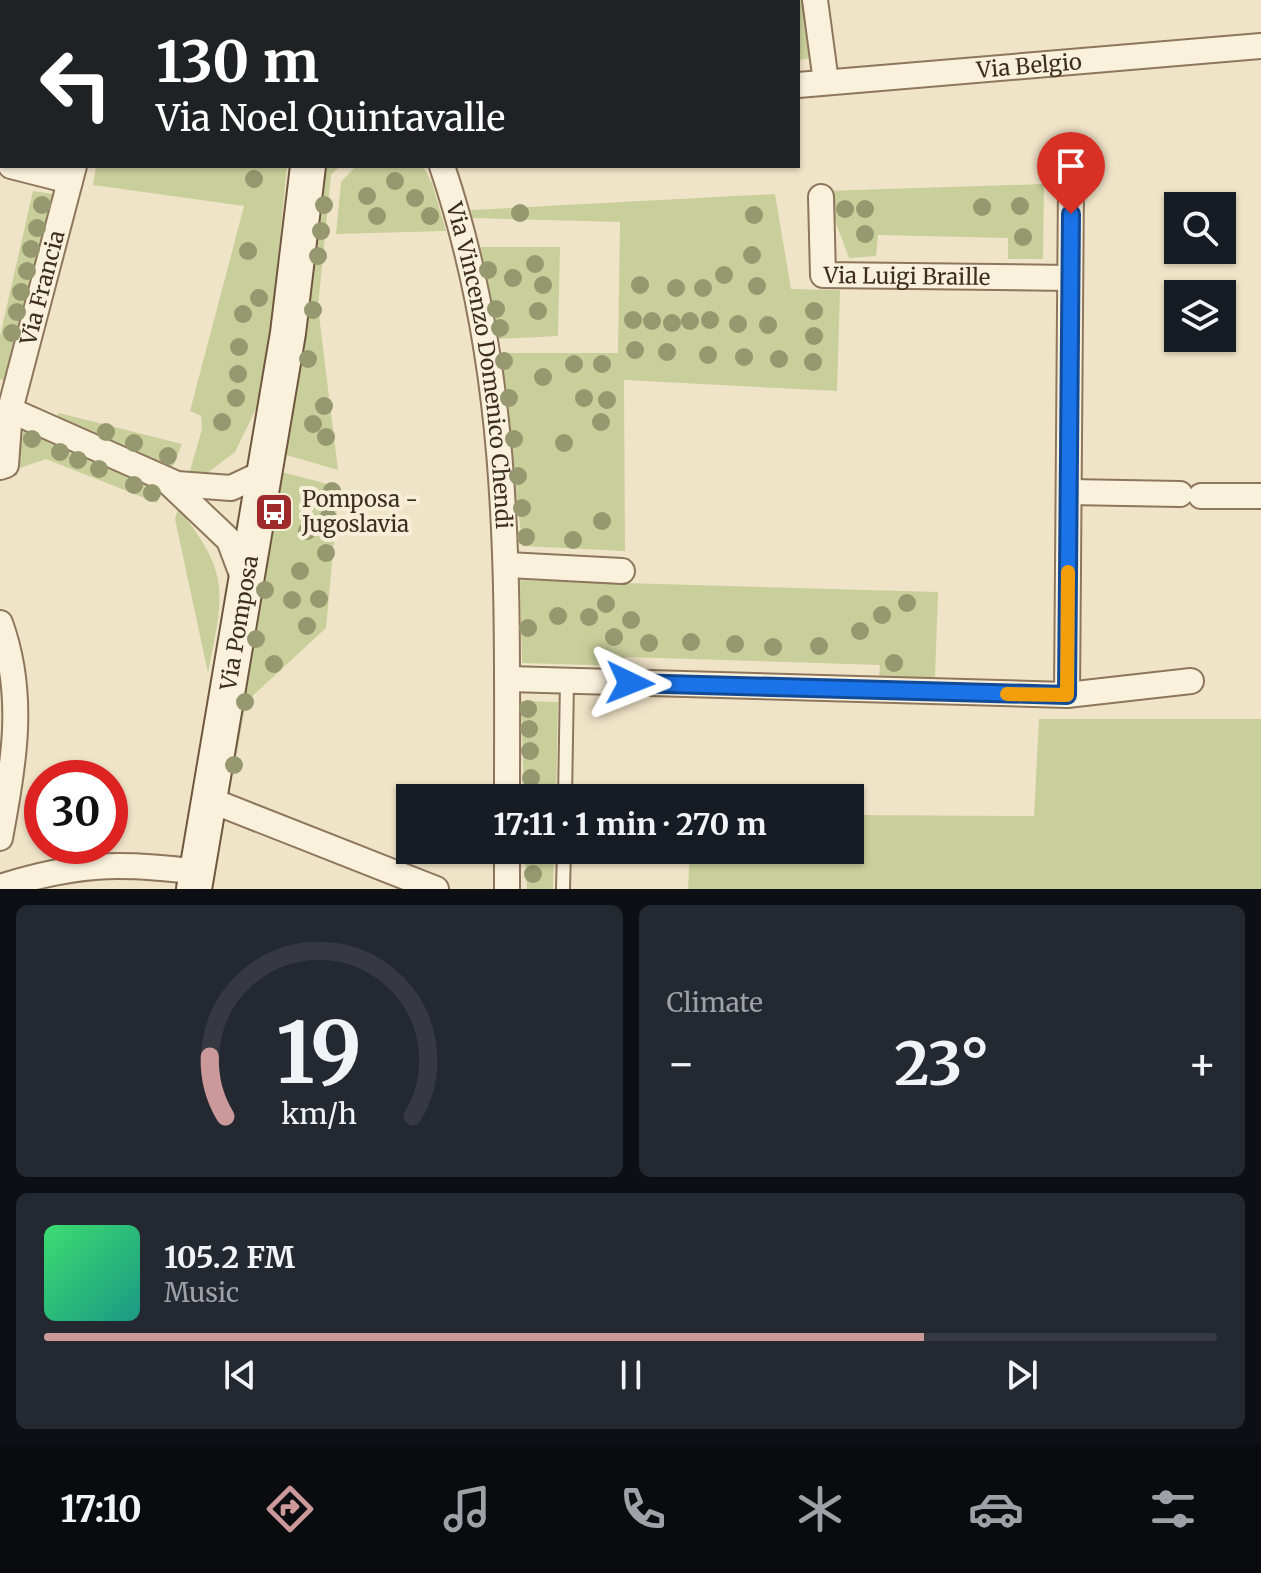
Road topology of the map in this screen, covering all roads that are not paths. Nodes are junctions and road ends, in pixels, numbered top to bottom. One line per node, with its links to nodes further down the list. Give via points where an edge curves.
1 (815, 0): 3 (street)
2 (1261, 46): 3 (street, Via Belgio)
3 (826, 82): 4 (street, Via Belgio)
4 (800, 85)
5 (28, 168): 8 (street)
6 (308, 168): 14 (main road, Via Pomposa)
7 (443, 168): 18 (street, Via Vincenzo Domenico Chendi, via 466,247 488,359 501,451)
8 (72, 173): 12 (street, Via Francia)
9 (1071, 183): 11 (street)
10 (821, 197): 11 (street, Via Luigi Braille, via 823,275)
11 (1070, 278): 16 (street)
12 (5, 412): 13 (street, Via Francia, via 6,465); 15 (street)
13 (0, 467)
14 (265, 472): 15 (street, via 231,488); 20 (main road, Via Pomposa)
15 (166, 481): 20 (street, via 229,540)
16 (1069, 492): 17 (street); 25 (street)
17 (1261, 496)
18 (507, 565): 19 (street); 22 (street, Via Vincenzo Domenico Chendi)
19 (622, 571)
20 (246, 586): 28 (main road, Via Pomposa)
21 (0, 623): 29 (street, via 10,656 16,714)
22 (507, 679): 23 (street); 26 (street, Via Vincenzo Domenico Chendi)
23 (567, 681): 25 (street); 27 (lane)
24 (1191, 681): 25 (street)
25 (1067, 695)
26 (507, 784)
27 (565, 784)
28 (210, 800): 32 (main road, Via Pomposa); 34 (street)
29 (0, 838)
30 (507, 864): 35 (street)
31 (564, 864): 36 (lane)
32 (195, 880): 33 (street, via 119,863 86,865)
33 (0, 887)
34 (436, 889)
35 (507, 889)
36 (563, 889)

